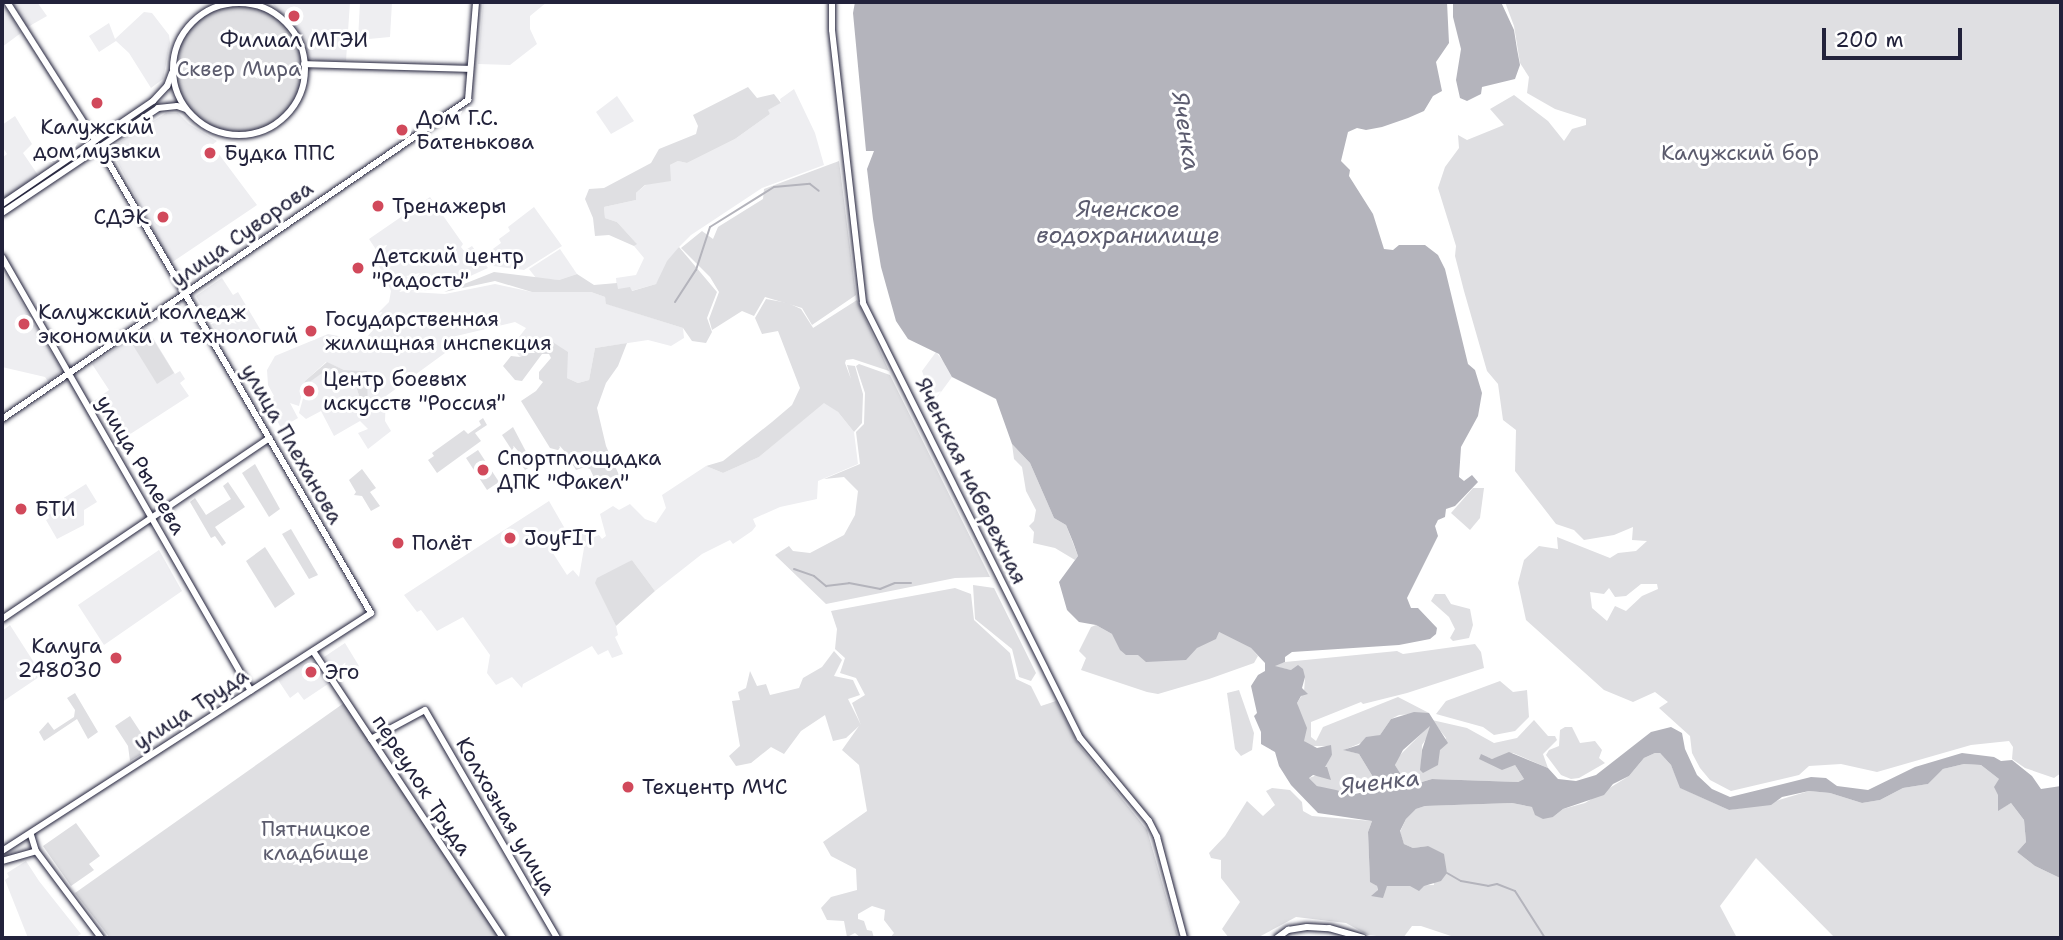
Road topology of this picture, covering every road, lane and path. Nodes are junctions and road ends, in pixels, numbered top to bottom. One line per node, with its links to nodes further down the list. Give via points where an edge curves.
1 (7, 2): 11 (street, улица Плеханова)
2 (244, 2): 6 (street); 9 (street, via 218,6 195,19 181,37)
3 (265, 2): 6 (street)
4 (476, 2): 8 (street)
5 (832, 2): 32 (street, Яченская набережная, via 863,303 1080,738 1149,821)
6 (279, 16): 7 (street, via 299,42)
7 (304, 64): 8 (street); 10 (street, via 302,85 291,108 260,131 222,132)
8 (470, 69): 15 (street, улица Суворова, via 468,100)
9 (173, 71): 10 (street, via 176,90); 11 (street, via 158,97)
10 (188, 110): 11 (street, via 158,108)
11 (97, 143): 12 (street); 13 (street); 15 (street, улица Плеханова)
12 (2, 204)
13 (2, 213)
14 (2, 257): 16 (street, улица Рылеева)
15 (186, 294): 16 (street, улица Суворова); 18 (street, улица Плеханова)
16 (68, 374): 17 (street, улица Суворова); 19 (street, улица Рылеева)
17 (2, 419)
18 (269, 438): 19 (street); 20 (street, улица Плеханова)
19 (152, 517): 21 (street); 23 (street, улица Рылеева)
20 (371, 613): 22 (street, улица Труда)
21 (2, 620)
22 (313, 651): 23 (street, улица Труда); 24 (street, переулок Труда)
23 (251, 691): 25 (street, улица Труда)
24 (371, 739): 30 (street, переулок Труда); 31 (street, Колхозная улица, via 425,710)
25 (30, 835): 26 (street, улица Труда); 27 (street)
26 (2, 851)
27 (36, 851): 28 (street); 29 (street)
28 (2, 860)
29 (101, 938)
30 (503, 938)
31 (556, 938)
32 (1184, 938)
33 (1277, 938): 34 (street, via 1288,930 1307,927)
34 (1363, 938)

